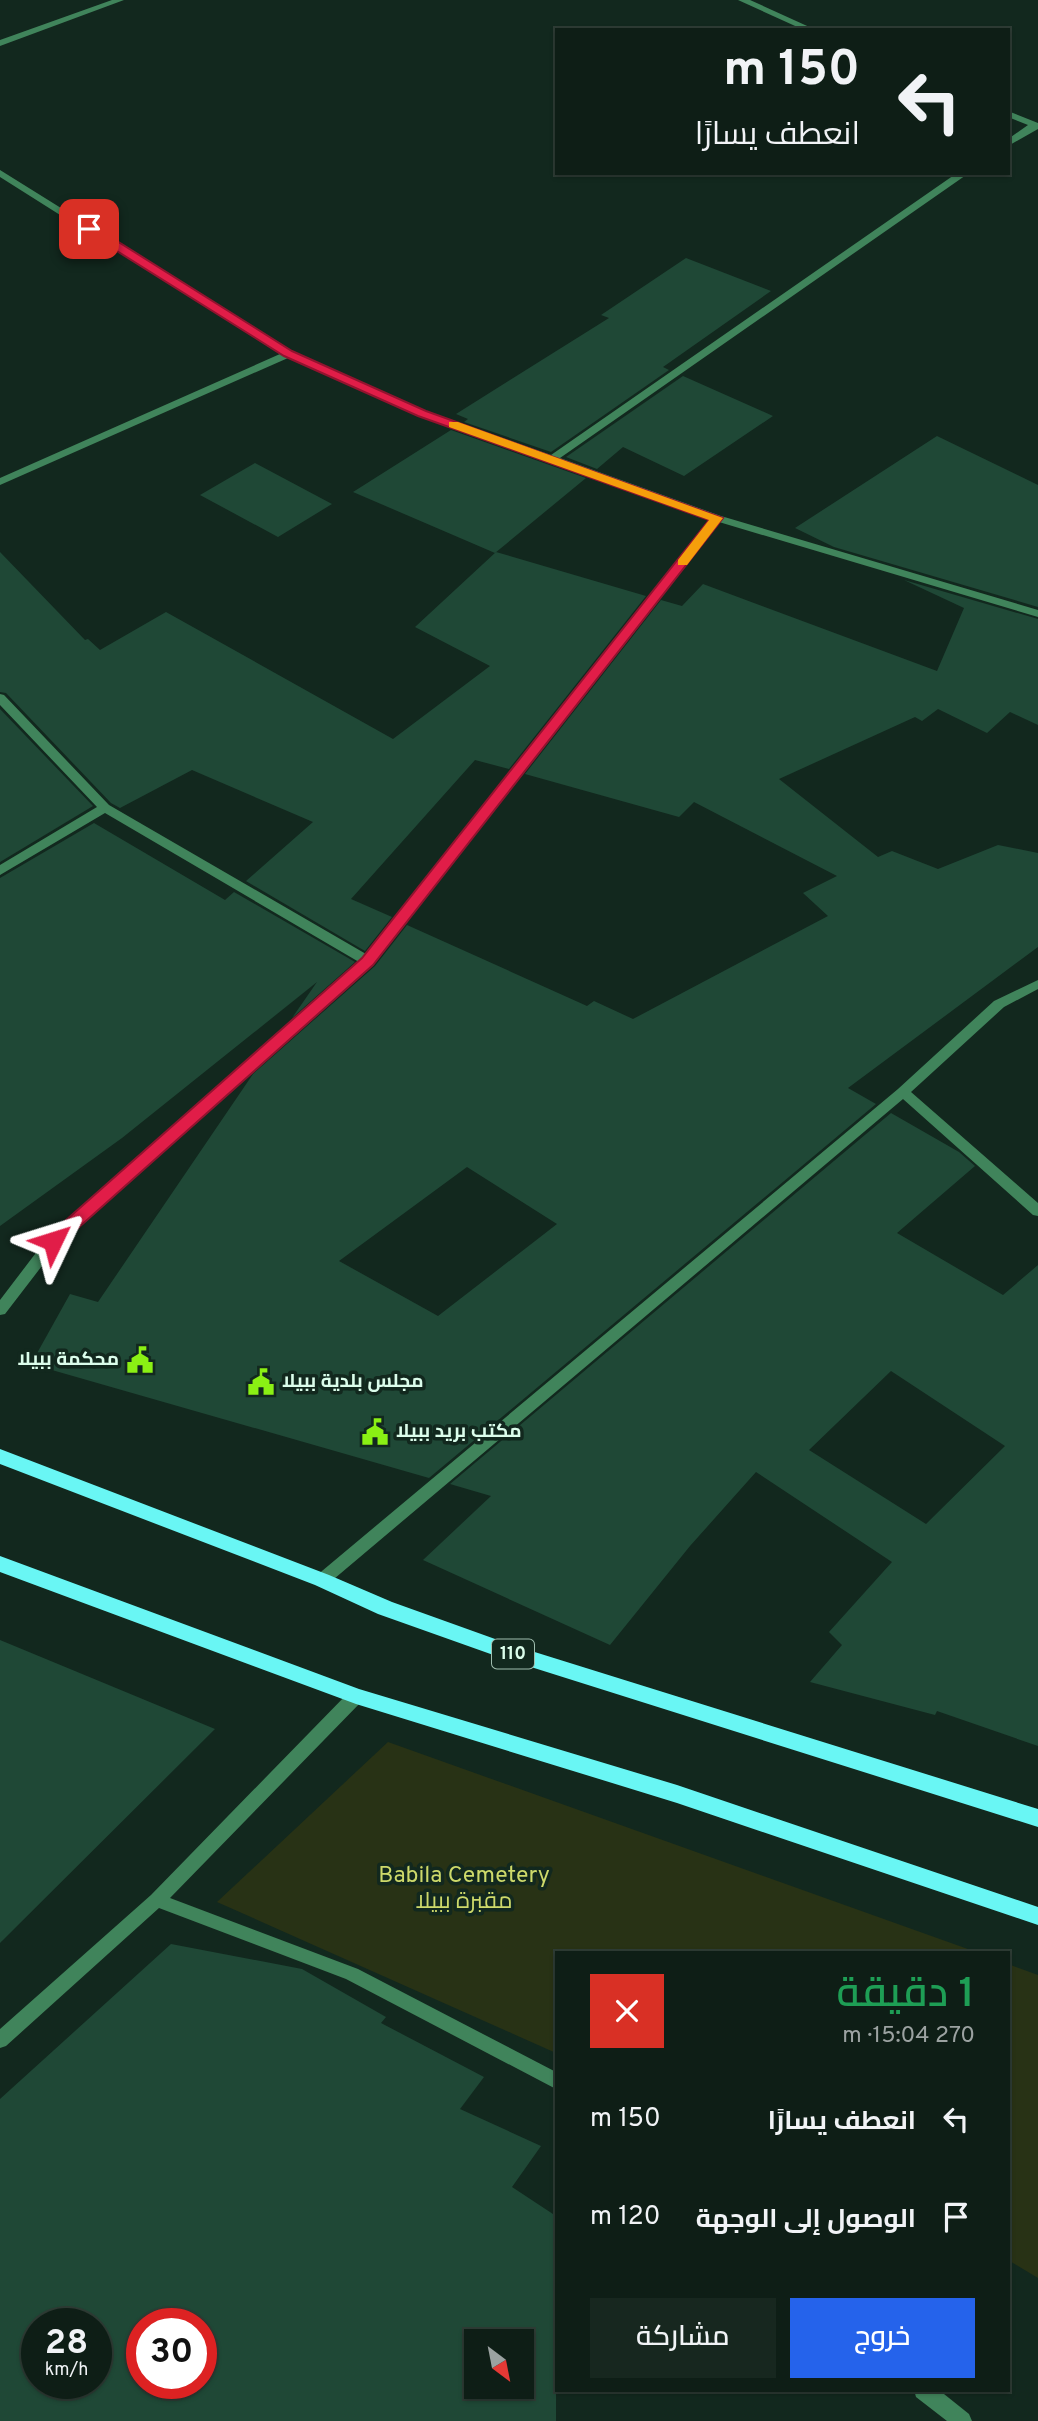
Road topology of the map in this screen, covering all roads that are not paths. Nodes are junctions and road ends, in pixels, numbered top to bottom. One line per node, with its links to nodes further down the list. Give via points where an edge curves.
1 (120, 0): 4 (street)
2 (742, 0): 3 (street)
3 (807, 28)
4 (0, 43)
5 (1010, 115): 6 (street)
6 (1036, 125): 7 (street)
7 (1010, 142)
8 (0, 173): 10 (street)
9 (961, 175): 11 (street)
10 (288, 354): 11 (street, via 422,413); 12 (street)
11 (552, 459): 13 (street)
12 (0, 482)
13 (717, 518): 14 (street); 18 (street)
14 (1038, 614)
15 (0, 698): 16 (street)
16 (105, 808): 17 (street); 18 (street)
17 (0, 872)
18 (368, 961): 22 (street, via 53,1241)
19 (1038, 984): 20 (street, via 999,1004)
20 (903, 1092): 21 (street); 25 (street)
21 (1038, 1211)
22 (0, 1310)
23 (0, 1456): 25 (main road, 110)
24 (0, 1564): 26 (main road)
25 (322, 1580): 27 (main road, 110, via 384,1608 506,1651)
26 (356, 1696): 28 (street); 29 (main road, via 677,1794)
27 (1038, 1818)
28 (157, 1900): 30 (street); 31 (street, via 352,1974)
29 (1038, 1916)
30 (0, 2040)
31 (555, 2080)
32 (926, 2392): 33 (street)
33 (962, 2421)

